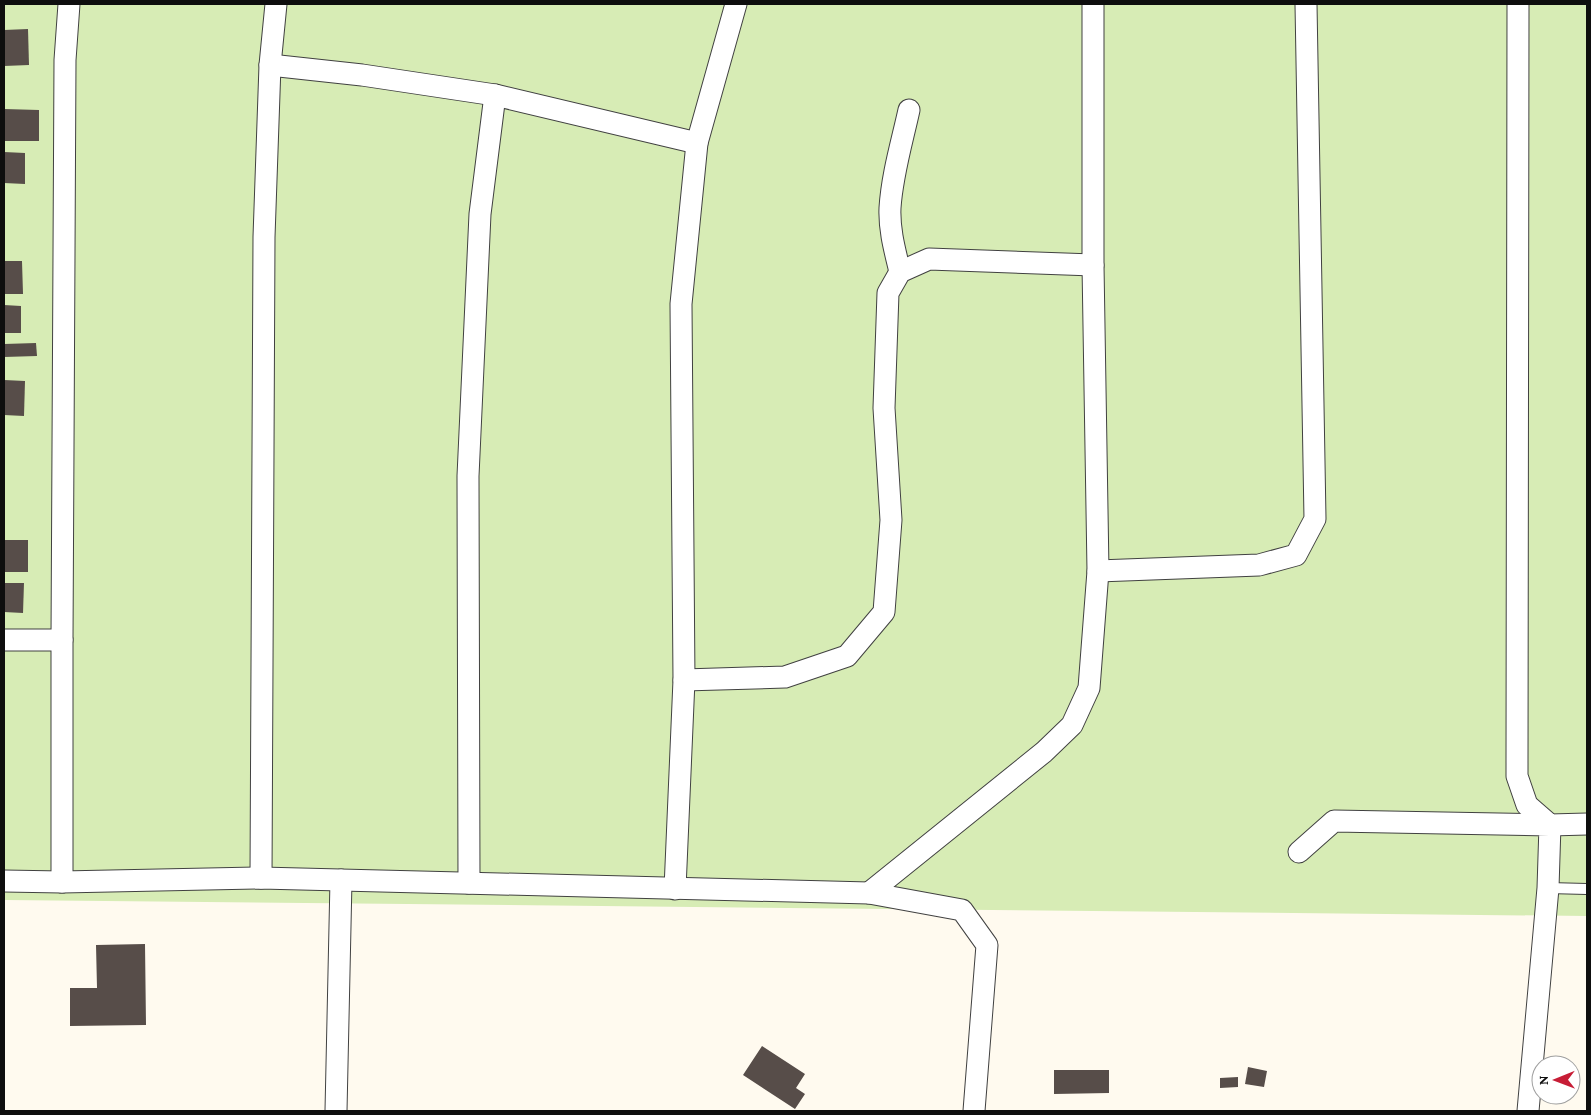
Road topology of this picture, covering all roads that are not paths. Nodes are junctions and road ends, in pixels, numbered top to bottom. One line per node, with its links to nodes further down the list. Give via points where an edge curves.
1 (69, 4): 15 (street, via 64,60)
2 (276, 4): 7 (street)
3 (736, 4): 10 (street)
4 (1093, 4): 11 (street)
5 (1306, 4): 13 (street, via 1315,519 1296,555 1259,565)
6 (1518, 4): 18 (street, via 1518,776 1527,805)
7 (270, 65): 8 (street); 20 (street, via 264,238)
8 (495, 95): 10 (street); 24 (street, via 480,214 468,476)
9 (909, 110): 12 (street, via 890,210)
10 (697, 143): 16 (street, via 681,304)
11 (1093, 265): 12 (street, via 929,259); 13 (street)
12 (900, 272): 16 (street, via 888,293 884,408 891,520 884,612 847,656 784,677)
13 (1098, 572): 28 (street, via 1089,688 1072,725 1044,752)
14 (4, 640): 15 (street)
15 (62, 640): 23 (street)
16 (684, 680): 26 (street)
17 (1587, 824): 18 (street)
18 (1550, 825): 19 (street, via 1334,821); 25 (street)
19 (1299, 852)
20 (260, 878): 21 (street); 23 (street)
21 (341, 880): 24 (street); 29 (street)
22 (4, 881): 23 (street)
23 (62, 882)
24 (469, 884): 26 (street)
25 (1548, 888): 27 (lane); 31 (street)
26 (676, 889): 28 (street)
27 (1587, 889)
28 (869, 893): 30 (street, via 962,910 987,945)
29 (336, 1111)
30 (974, 1111)
31 (1528, 1111)

